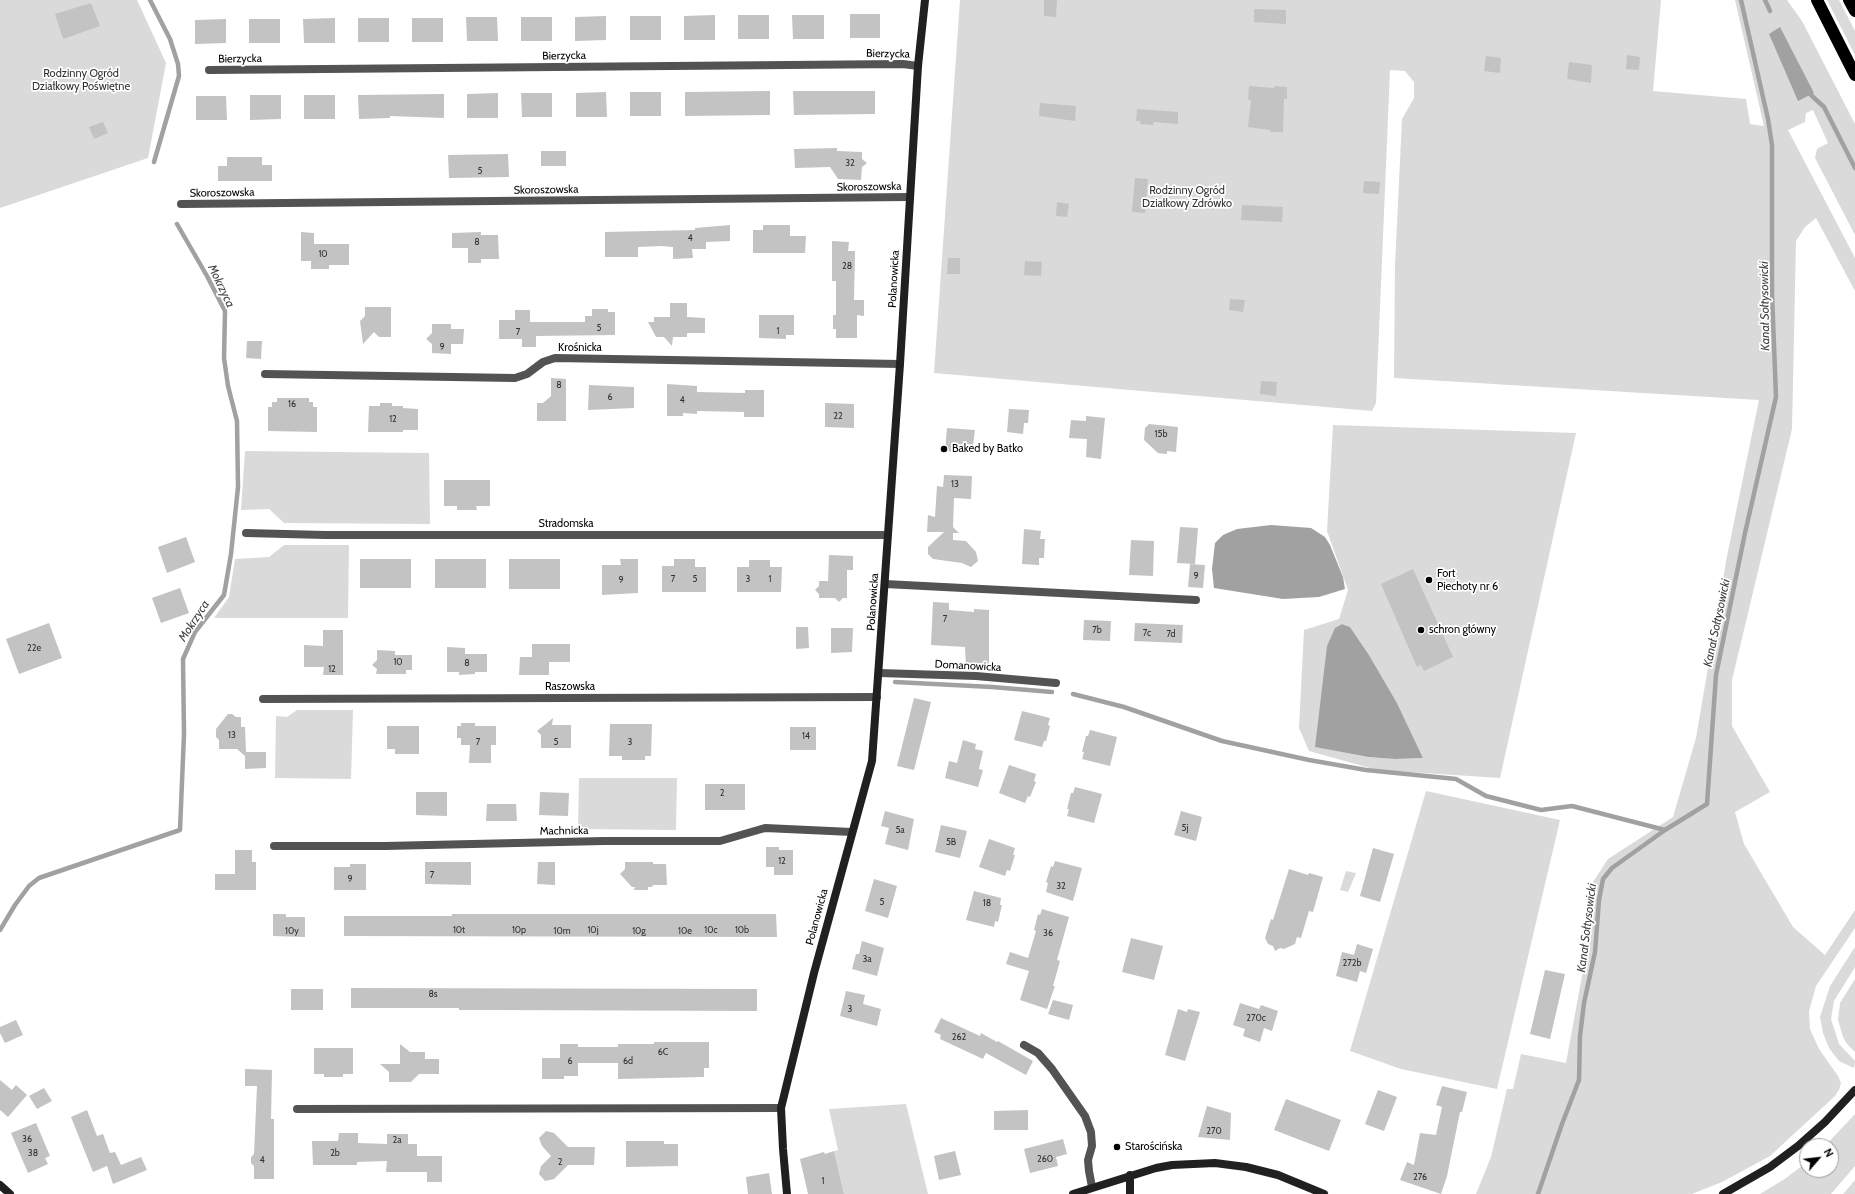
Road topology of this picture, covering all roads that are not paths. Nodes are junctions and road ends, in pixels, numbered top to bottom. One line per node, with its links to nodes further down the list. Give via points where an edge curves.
1 (925, 0): 5 (street, Polanowicka)
2 (1817, 0): 7 (highway)
3 (1850, 0): 4 (highway)
4 (1855, 11)
5 (918, 66): 6 (street, Bierzycka, via 895,64); 8 (street, Polanowicka)
6 (209, 70)
7 (1855, 75)
8 (910, 197): 9 (street, Skoroszowska); 10 (street, Polanowicka)
9 (181, 204)
10 (900, 364): 11 (street, Krośnicka, via 555,358 515,378); 13 (street, Polanowicka)
11 (265, 374)
12 (246, 533): 13 (street, Stradomska)
13 (887, 535): 14 (street, Polanowicka)
14 (885, 584): 15 (street); 16 (street, Polanowicka)
15 (1196, 600)
16 (879, 673): 17 (street, Domanowicka, via 976,676); 18 (street, Polanowicka)
17 (1056, 683)
18 (877, 697): 19 (street, Raszowska); 20 (street, Polanowicka, via 872,761)
19 (263, 699)
20 (852, 832): 21 (street, Machnicka, via 765,828 720,841); 24 (street, Polanowicka)
21 (274, 846)
22 (1024, 1045): 28 (street, via 1038,1053 1052,1069 1085,1116 1091,1132 1092,1146 1088,1160)
23 (1855, 1090): 34 (street, via 1826,1122 1798,1146 1770,1167)
24 (781, 1108): 25 (street); 30 (street, Polanowicka)
25 (297, 1109)
26 (1130, 1175): 28 (street); 32 (street); 33 (street, via 1172,1165 1215,1163 1278,1175)
27 (0, 1186): 29 (street)
28 (1092, 1187): 31 (street)
29 (10, 1194)
30 (787, 1194)
31 (1073, 1194)
32 (1130, 1194)
33 (1324, 1194)
34 (1723, 1194)

